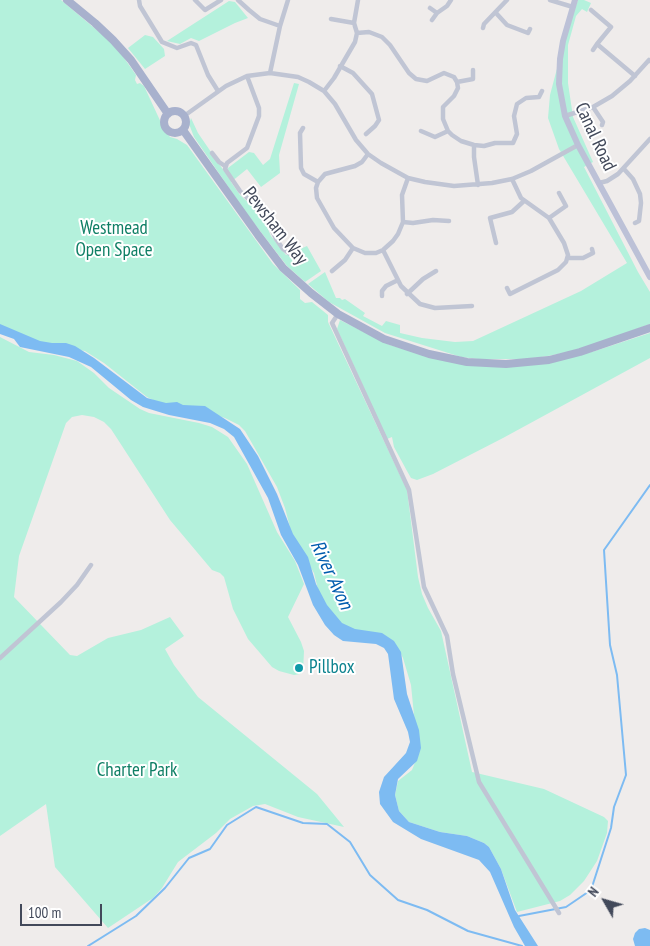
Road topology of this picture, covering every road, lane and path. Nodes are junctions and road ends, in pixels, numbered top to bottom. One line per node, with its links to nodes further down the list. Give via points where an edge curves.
1 (67, 0): 38 (main road, via 131,60)
2 (139, 0): 34 (street, via 162,42 177,48 191,43 196,45)
3 (195, 0): 4 (street, via 205,10)
4 (221, 0)
5 (238, 0): 20 (street, via 253,14)
6 (288, 0): 20 (street)
7 (358, 0): 18 (street)
8 (451, 0): 14 (street)
9 (507, 0): 15 (street)
10 (550, 0): 11 (street)
11 (574, 3): 40 (street, Canal Road, via 562,41 559,66)
12 (430, 8): 14 (street)
13 (591, 10): 23 (street, via 613,25)
14 (437, 12): 17 (street)
15 (496, 13): 19 (street); 21 (street, via 508,25 528,33)
16 (335, 18): 18 (street)
17 (432, 20)
18 (354, 23): 22 (street)
19 (482, 24)
20 (280, 26): 30 (street)
21 (530, 29)
22 (357, 33): 26 (street, via 379,35); 28 (street, via 354,45)
23 (598, 44): 24 (street); 32 (street)
24 (593, 50)
25 (403, 53): 26 (street)
26 (399, 57): 33 (street, via 416,80 427,81 440,74 448,74)
27 (650, 60): 32 (street)
28 (340, 66): 35 (street); 46 (street, via 356,76 372,94 379,117 374,131)
29 (473, 70): 33 (street, via 473,79)
30 (270, 73): 31 (street); 35 (street, via 298,77)
31 (247, 76): 34 (street); 52 (street, via 259,116 247,148)
32 (635, 76): 37 (street, via 617,92)
33 (458, 82): 45 (street, via 456,94 443,109)
34 (218, 91): 39 (street)
35 (324, 91): 51 (street)
36 (542, 91): 48 (street, via 539,97 526,98 517,104 514,116 517,134 513,142)
37 (593, 106): 40 (street); 41 (street)
38 (168, 114): 39 (main road, via 178,112); 43 (main road, via 167,130 173,133)
39 (184, 116): 43 (main road, via 186,124)
40 (565, 116): 49 (street, Canal Road)
41 (604, 122)
42 (428, 126): 45 (street, via 423,132 435,137)
43 (183, 130): 79 (main road, Pewsham Way, via 284,268)
44 (300, 130): 56 (street, via 301,168 304,174)
45 (448, 131): 48 (street)
46 (366, 134)
47 (650, 140): 53 (street)
48 (474, 145): 58 (street)
49 (578, 145): 55 (street); 57 (street, Canal Road)
50 (212, 153): 52 (street)
51 (368, 154): 54 (street); 56 (street, via 358,164 325,174)
52 (225, 166): 67 (street, via 240,191 265,215 283,249 290,254)
53 (624, 169): 57 (street); 64 (street, via 640,194 637,222)
54 (408, 178): 58 (street, via 449,186); 63 (street, via 402,195)
55 (512, 178): 58 (street); 60 (street)
56 (318, 182): 66 (street, via 316,193 322,207 338,234)
57 (599, 183): 73 (street, Canal Road)
58 (478, 185)
59 (558, 193): 61 (street, via 567,207)
60 (524, 201): 61 (street); 65 (street, via 512,212 490,216)
61 (549, 218): 70 (street)
62 (449, 221): 63 (street)
63 (402, 222): 68 (street, via 398,234)
64 (644, 226)
65 (496, 243)
66 (353, 248): 68 (street, via 369,253); 71 (street)
67 (295, 249)
68 (383, 250): 74 (street)
69 (593, 252): 70 (street, via 580,259)
70 (568, 258): 75 (street, via 558,270 509,295)
71 (332, 271)
72 (432, 272): 76 (street)
73 (650, 277)
74 (398, 280): 76 (street); 77 (street, via 385,287)
75 (507, 288)
76 (408, 294): 78 (street, via 428,307)
77 (382, 296)
78 (472, 306)
79 (338, 314): 80 (main road, Pewsham Way, via 384,339 429,354 467,362 506,364 549,360); 83 (street, via 332,323 409,490 424,588 447,636 479,782)
80 (649, 328)
81 (92, 565): 82 (street, via 61,602)
82 (0, 658)
83 (559, 912)

